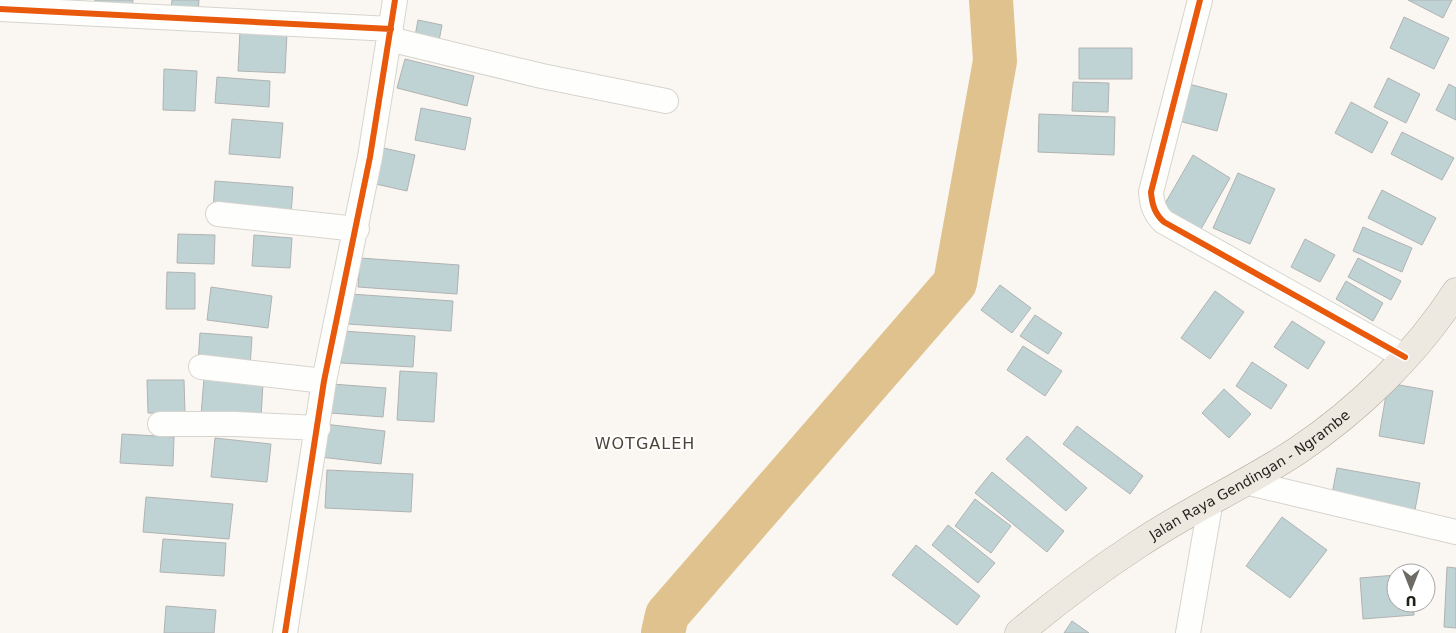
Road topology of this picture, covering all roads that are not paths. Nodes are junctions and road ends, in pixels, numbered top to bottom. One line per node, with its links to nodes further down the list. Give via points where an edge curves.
1 (395, 0): 5 (street)
2 (1200, 0): 10 (street, via 1151,192 1158,217)
3 (65, 6): 4 (street); 5 (street)
4 (0, 9)
5 (390, 34): 6 (street, via 533,74); 8 (street)
6 (666, 100)
7 (218, 214): 8 (street)
8 (357, 228): 12 (street)
9 (1456, 292): 10 (main road, Jalan Raya Gendingan - Ngrambe)
10 (1405, 357): 15 (main road, Jalan Raya Gendingan - Ngrambe, via 1334,423 1297,451)
11 (201, 367): 12 (street)
12 (324, 381): 14 (street)
13 (160, 424): 14 (street)
14 (318, 428): 18 (street)
15 (1245, 482): 16 (main road, Jalan Raya Gendingan - Ngrambe); 17 (street)
16 (1211, 500): 19 (main road, Jalan Raya Gendingan - Ngrambe, via 1137,544); 20 (street)
17 (1456, 532)
18 (286, 633)
19 (1019, 633)
20 (1188, 633)

